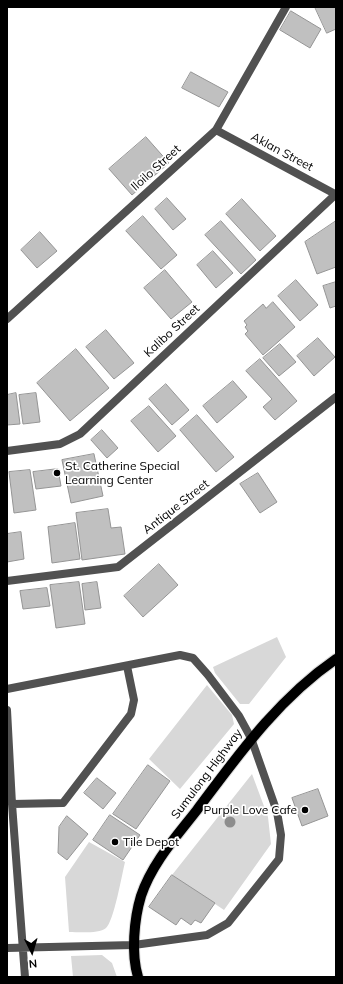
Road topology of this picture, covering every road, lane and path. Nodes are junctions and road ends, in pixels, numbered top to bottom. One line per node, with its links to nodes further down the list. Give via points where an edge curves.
1 (286, 7): 2 (street, Iloilo Street)
2 (216, 130): 3 (street, Aklan Street); 4 (street, Iloilo Street)
3 (336, 194): 6 (street, Kalibo Street, via 80,434 60,444)
4 (7, 319)
5 (336, 397): 7 (street, Antique Street, via 118,567)
6 (7, 451)
7 (7, 582)
8 (336, 659): 12 (main road, Sumulong Highway, via 292,694)
9 (127, 666): 10 (street); 12 (street, via 180,655 193,658 239,716); 13 (street, via 134,700 131,714 64,803)
10 (7, 689)
11 (7, 710): 13 (street)
12 (251, 738): 14 (main road, Sumulong Highway, via 157,862 141,896); 14 (street, via 277,812 281,835 279,858 228,923 207,935)
13 (12, 804): 16 (street)
14 (134, 945): 16 (street); 18 (main road, Sumulong Highway)
15 (7, 948): 16 (street)
16 (22, 948): 17 (street)
17 (25, 977)
18 (138, 977)

